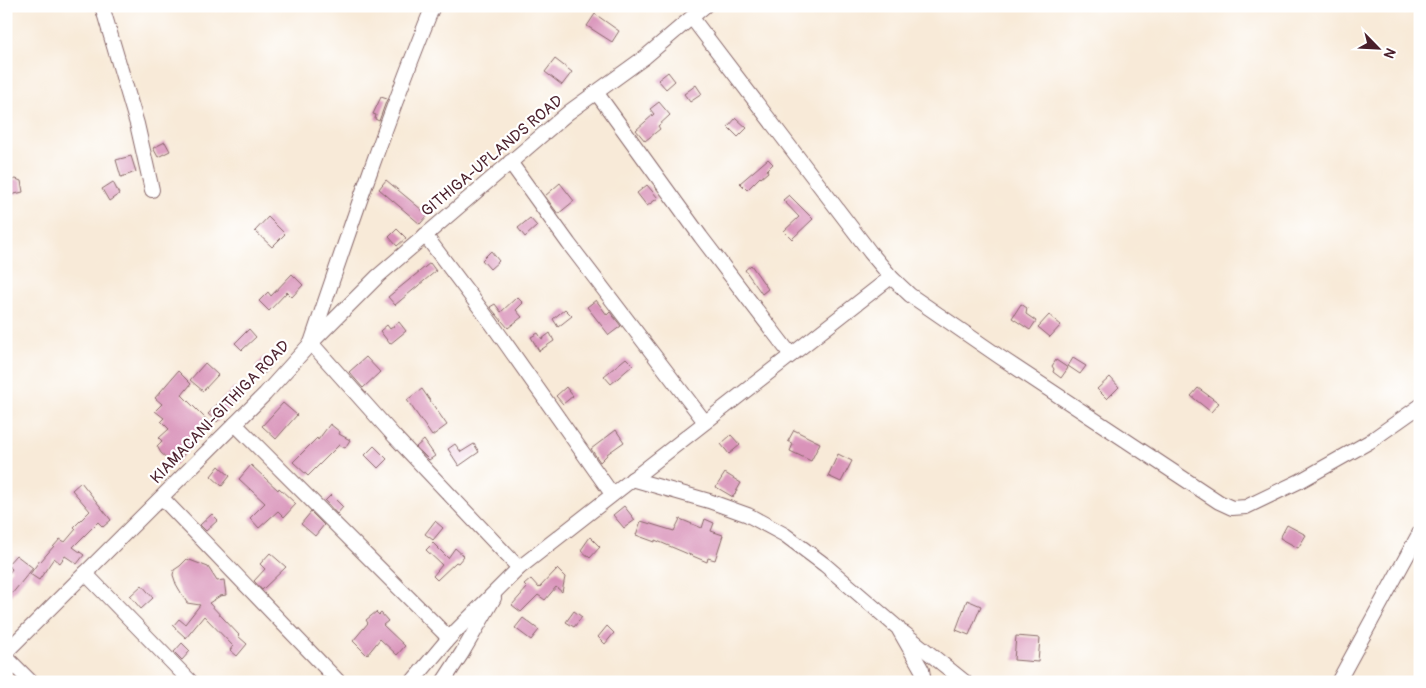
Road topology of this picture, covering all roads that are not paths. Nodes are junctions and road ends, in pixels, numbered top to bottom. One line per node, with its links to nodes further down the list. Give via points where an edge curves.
1 (102, 6): 7 (street, via 137,124)
2 (433, 6): 10 (street, KIAMACANI-GITHIGA ROAD, via 368,174)
3 (705, 6): 4 (street, GITHIGA-UPLANDS ROAD)
4 (692, 18): 5 (street, GITHIGA-UPLANDS ROAD); 9 (street)
5 (596, 92): 6 (street, GITHIGA-UPLANDS ROAD); 11 (street)
6 (510, 162): 8 (street, GITHIGA-UPLANDS ROAD); 13 (street, via 568,244)
7 (152, 190)
8 (425, 235): 10 (street, GITHIGA-UPLANDS ROAD, via 378,276); 16 (street)
9 (891, 277): 11 (street); 12 (street, via 910,295 1000,358 1232,508 1246,507 1300,482 1369,442)
10 (311, 343): 14 (street, KIAMACANI-GITHIGA ROAD); 19 (street)
11 (791, 355): 13 (street)
12 (1420, 406)
13 (705, 422): 15 (street)
14 (235, 424): 17 (street, KIAMACANI-GITHIGA ROAD); 23 (street)
15 (632, 479): 16 (street); 22 (street, via 748,514 785,535 825,565)
16 (612, 494): 19 (street)
17 (162, 498): 20 (street, KIAMACANI-GITHIGA ROAD); 28 (street)
18 (1420, 532): 33 (street)
19 (519, 568): 21 (street)
20 (85, 573): 24 (street, KIAMACANI-GITHIGA ROAD); 27 (street)
21 (500, 586): 23 (street); 30 (street)
22 (898, 628): 31 (street, via 922,670); 32 (street)
23 (448, 638): 29 (street)
24 (6, 652)
25 (6, 657): 26 (street)
26 (31, 682)
27 (192, 682)
28 (339, 682)
29 (412, 682)
30 (443, 682)
31 (924, 682)
32 (965, 682)
33 (1338, 682)

